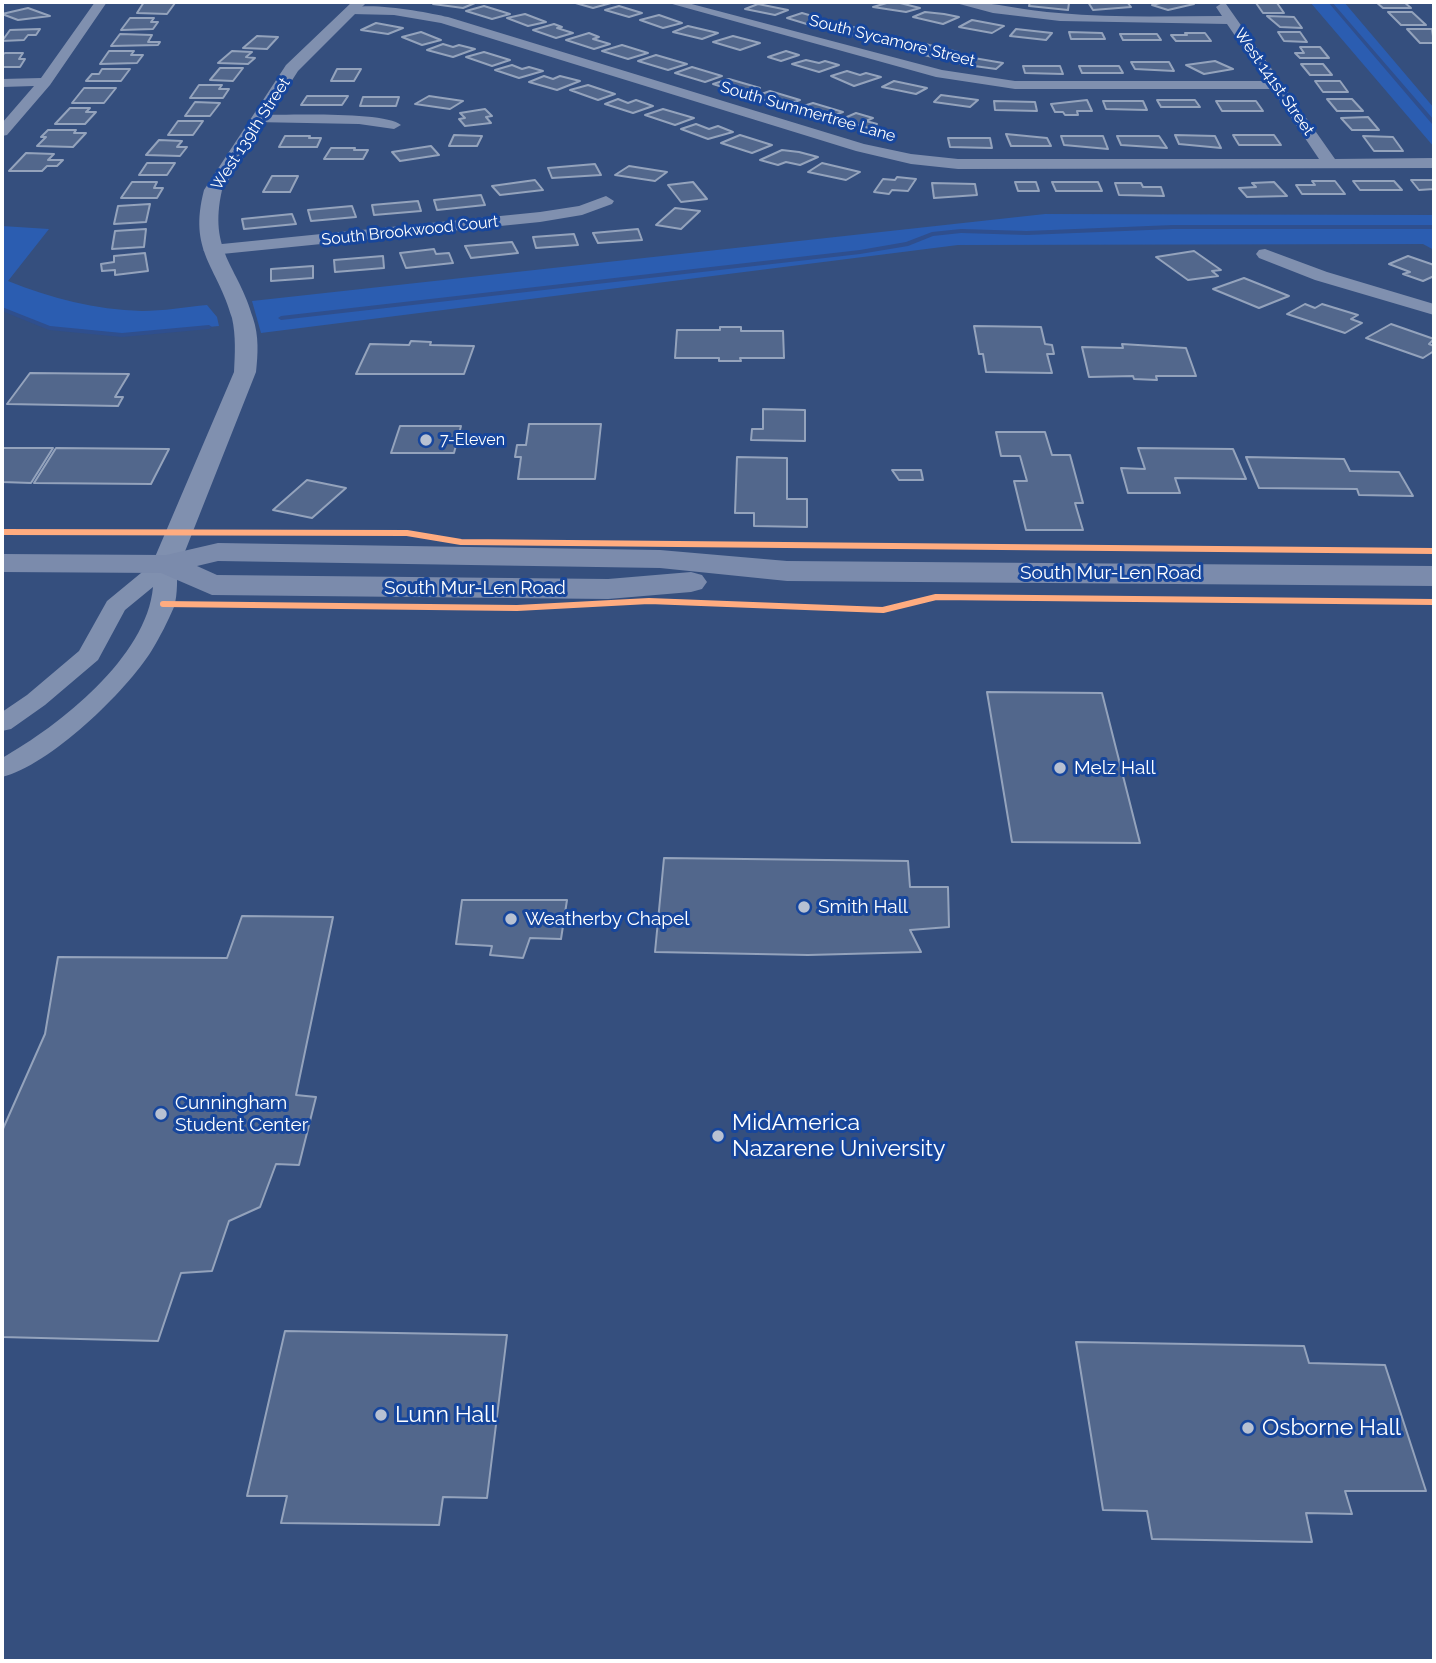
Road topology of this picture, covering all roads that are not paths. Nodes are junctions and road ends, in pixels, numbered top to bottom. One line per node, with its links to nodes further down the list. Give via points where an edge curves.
1 (101, 2): 7 (street)
2 (671, 2): 9 (street, South Sycamore Street, via 985,82)
3 (958, 2): 6 (street, via 1053,19)
4 (1218, 2): 6 (street, West 141st Street)
5 (356, 6): 10 (street, West 139th Street, via 292,68); 13 (street, South Summertree Lane, via 443,20 911,159 958,164)
6 (1231, 20): 9 (street, West 141st Street)
7 (45, 82): 8 (street); 12 (street)
8 (2, 83)
9 (1276, 85): 13 (street, West 141st Street)
10 (259, 118): 11 (street); 16 (street, West 139th Street, via 213,190 206,227)
11 (394, 125)
12 (2, 132)
13 (1330, 163): 14 (street, South Summertree Lane)
14 (1434, 163)
15 (606, 201): 16 (street, South Brookwood Court, via 553,215)
16 (212, 250): 20 (street, West 139th Street, via 241,312 247,341 244,372)
17 (1265, 254): 18 (street)
18 (1434, 310)
19 (2, 563): 20 (main road, South Mur-Len Road)
20 (166, 564): 21 (main road, South Mur-Len Road, via 212,585 233,586 608,589 788,571); 22 (street, via 115,606 89,655); 23 (street, via 163,604 141,649 93,704 44,745)
21 (1434, 576)
22 (2, 723)
23 (2, 769)

